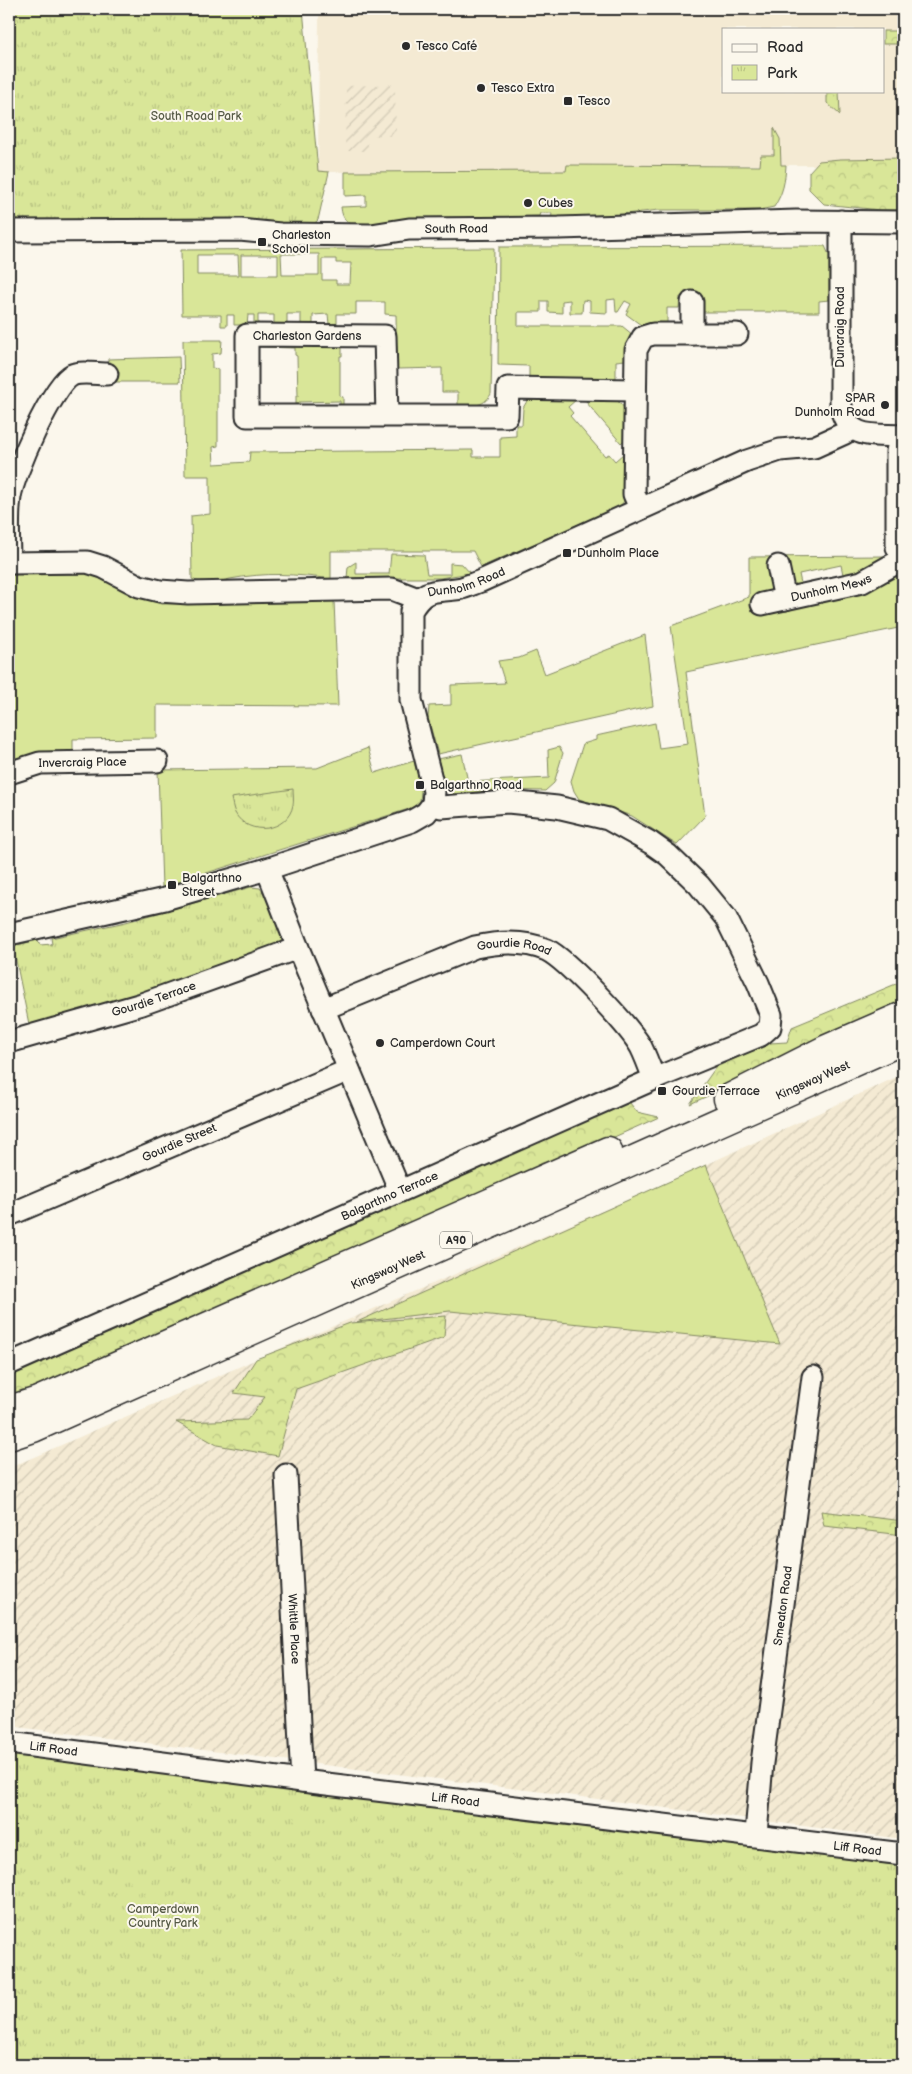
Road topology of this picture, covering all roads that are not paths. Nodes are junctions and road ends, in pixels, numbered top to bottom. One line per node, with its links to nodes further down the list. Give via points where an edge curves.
1 (841, 221): 2 (street, South Road); 3 (street, South Road, via 409,229 371,235 240,230); 10 (street, Duncraig Road, via 841,408 844,420)
2 (903, 222)
3 (9, 231)
4 (692, 302): 5 (street)
5 (692, 334): 6 (street); 8 (street, via 643,337 636,350)
6 (737, 334)
7 (107, 374): 14 (street, via 73,374 64,381 33,435 12,486)
8 (634, 390): 9 (street, Charleston Gardens, via 508,388 507,416); 12 (street, via 634,494)
9 (387, 416): 9 (street, Charleston Gardens, via 247,416 247,335 386,336)
10 (852, 428): 11 (street, via 864,435); 12 (street, Dunholm Road, via 814,447 780,450 747,461)
11 (902, 436): 13 (street, via 897,452 897,547)
12 (640, 508): 16 (street, Dunholm Road, via 481,581 462,588 430,591)
13 (903, 559): 17 (street, Dunholm Mews, via 862,582)
14 (9, 563): 16 (street, Dunholm Road, via 87,562 140,586 160,591 392,589)
15 (778, 566): 17 (street, Dunholm Mews)
16 (418, 599): 21 (street, via 411,611 411,700 434,791)
17 (785, 599): 18 (street, Dunholm Mews)
18 (762, 604)
19 (157, 761): 20 (street, Invercraig Place, via 40,764)
20 (9, 773)
21 (433, 804): 22 (street, via 426,813 412,821); 30 (street, Balgarthno Terrace, via 441,807 508,802 557,807 608,819 651,843 700,885 726,918 758,983 771,1016 770,1027 761,1035)
22 (267, 870): 23 (street, via 165,899); 24 (street)
23 (9, 934)
24 (298, 948): 25 (street); 28 (street, Gourdie Terrace, via 142,1004)
25 (323, 1009): 29 (street); 30 (street, Gourdie Road, via 475,947 495,942 523,944 547,950 567,965 627,1027 641,1047)
26 (903, 1016): 35 (highway, Kingsway West / A90, via 827,1049 739,1094 38,1401)
27 (903, 1040): 36 (highway, Kingsway West / A90)
28 (9, 1042)
29 (349, 1070): 31 (street); 32 (street, Gourdie Street)
30 (654, 1079): 31 (street, Balgarthno Terrace)
31 (400, 1191): 33 (street, Balgarthno Terrace)
32 (9, 1215)
33 (9, 1364)
34 (813, 1377): 40 (street, Smeaton Road, via 762,1763)
35 (9, 1410)
36 (9, 1436)
37 (286, 1476): 39 (street, Whittle Place)
38 (9, 1743): 39 (street, Liff Road)
39 (302, 1781): 40 (street, Liff Road)
40 (756, 1834): 41 (street, Liff Road)
41 (903, 1854)

